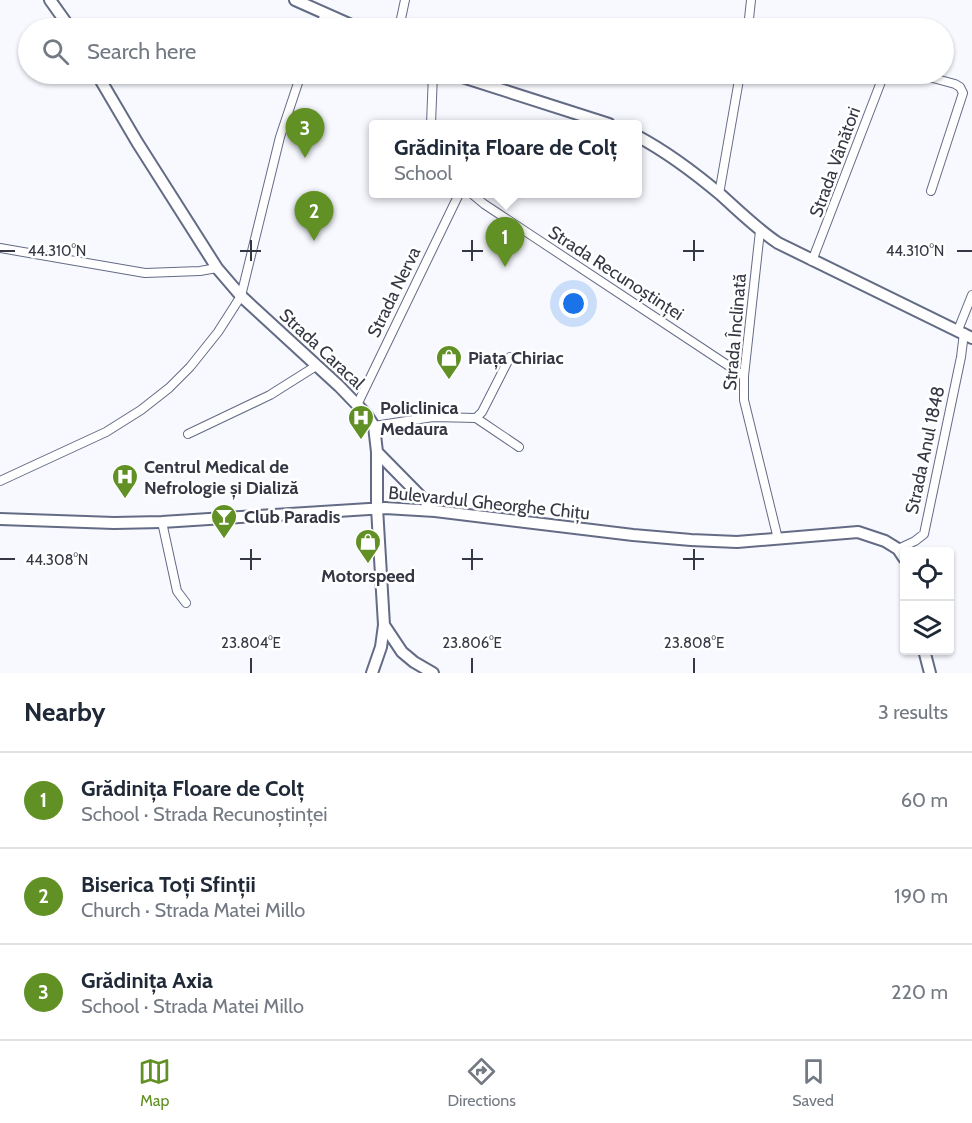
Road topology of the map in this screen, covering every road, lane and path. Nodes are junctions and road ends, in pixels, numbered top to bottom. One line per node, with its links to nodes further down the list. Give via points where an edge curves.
1 (50, 0): 6 (main road)
2 (295, 0): 5 (main road)
3 (405, 0): 9 (street)
4 (751, 0): 10 (street)
5 (326, 13): 7 (street); 8 (main road)
6 (63, 18)
7 (324, 18)
8 (337, 18)
9 (401, 18)
10 (749, 18)
11 (103, 84): 28 (main road, Strada Caracal)
12 (298, 84): 30 (street, via 280,137)
13 (433, 84): 18 (street)
14 (484, 84): 19 (main road)
15 (738, 84): 22 (street)
16 (880, 84): 27 (street, Strada Vânători)
17 (954, 84): 21 (street, via 963,93)
18 (431, 120)
19 (597, 120)
20 (642, 139): 22 (main road)
21 (931, 192)
22 (719, 194): 25 (main road)
23 (457, 198): 35 (street, Strada Nerva)
24 (477, 198): 34 (street, Strada Recunoștinței)
25 (760, 231): 27 (main road); 34 (street, Strada Înclinată)
26 (0, 248): 28 (street, via 145,273)
27 (812, 261): 31 (main road)
28 (218, 268): 30 (main road, Strada Caracal)
29 (972, 295): 31 (street, Strada Anul 1848)
30 (241, 296): 33 (main road, Strada Caracal); 41 (street, via 190,367 141,410 106,432)
31 (965, 334): 47 (street, Strada Anul 1848, via 924,534)
32 (510, 357): 36 (street)
33 (316, 366): 35 (main road, Strada Caracal); 38 (street, via 270,395)
34 (744, 376): 46 (street, Strada Înclinată, via 744,400)
35 (357, 405): 37 (main road, Strada Caracal)
36 (476, 417): 37 (street, via 434,417); 39 (street)
37 (374, 426): 40 (main road)
38 (188, 434)
39 (519, 447)
40 (376, 452): 42 (main road); 43 (main road)
41 (0, 481)
42 (377, 508): 43 (main road, Bulevardul Gheorghe Chițu); 45 (main road, Bulevardul Gheorghe Chițu); 50 (main road)
43 (435, 511): 46 (main road, Bulevardul Gheorghe Chițu, via 679,539)
44 (0, 519): 45 (main road, Bulevardul Gheorghe Chițu)
45 (162, 522): 49 (street, via 177,591)
46 (778, 539): 48 (main road, Bulevardul Gheorghe Chițu, via 858,532 875,536)
47 (909, 547)
48 (900, 553)
49 (186, 603)
50 (384, 625): 52 (main road); 53 (main road, via 402,652)
51 (925, 655): 54 (main road)
52 (372, 673)
53 (433, 673)
54 (930, 673)

